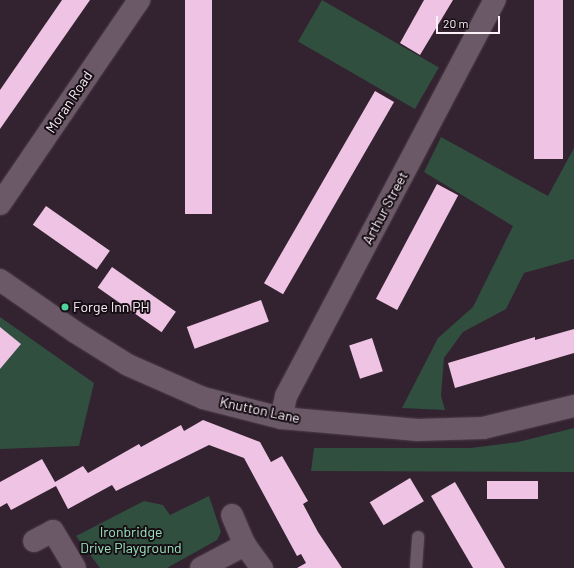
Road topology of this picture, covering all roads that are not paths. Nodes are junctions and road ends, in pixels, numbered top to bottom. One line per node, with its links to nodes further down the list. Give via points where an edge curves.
1 (139, 0): 3 (street, Moran Road)
2 (495, 0): 6 (street, Arthur Street, via 286,396)
3 (0, 204)
4 (0, 280): 6 (street, Knutton Lane, via 128,365 202,398)
5 (574, 406): 6 (street, Knutton Lane, via 475,428 417,430)
6 (281, 418)
7 (232, 515): 10 (street)
8 (418, 537): 14 (lane)
9 (34, 541): 11 (street, via 53,531)
10 (245, 545): 12 (street); 13 (street)
11 (75, 568)
12 (200, 568)
13 (262, 568)
14 (416, 568)

